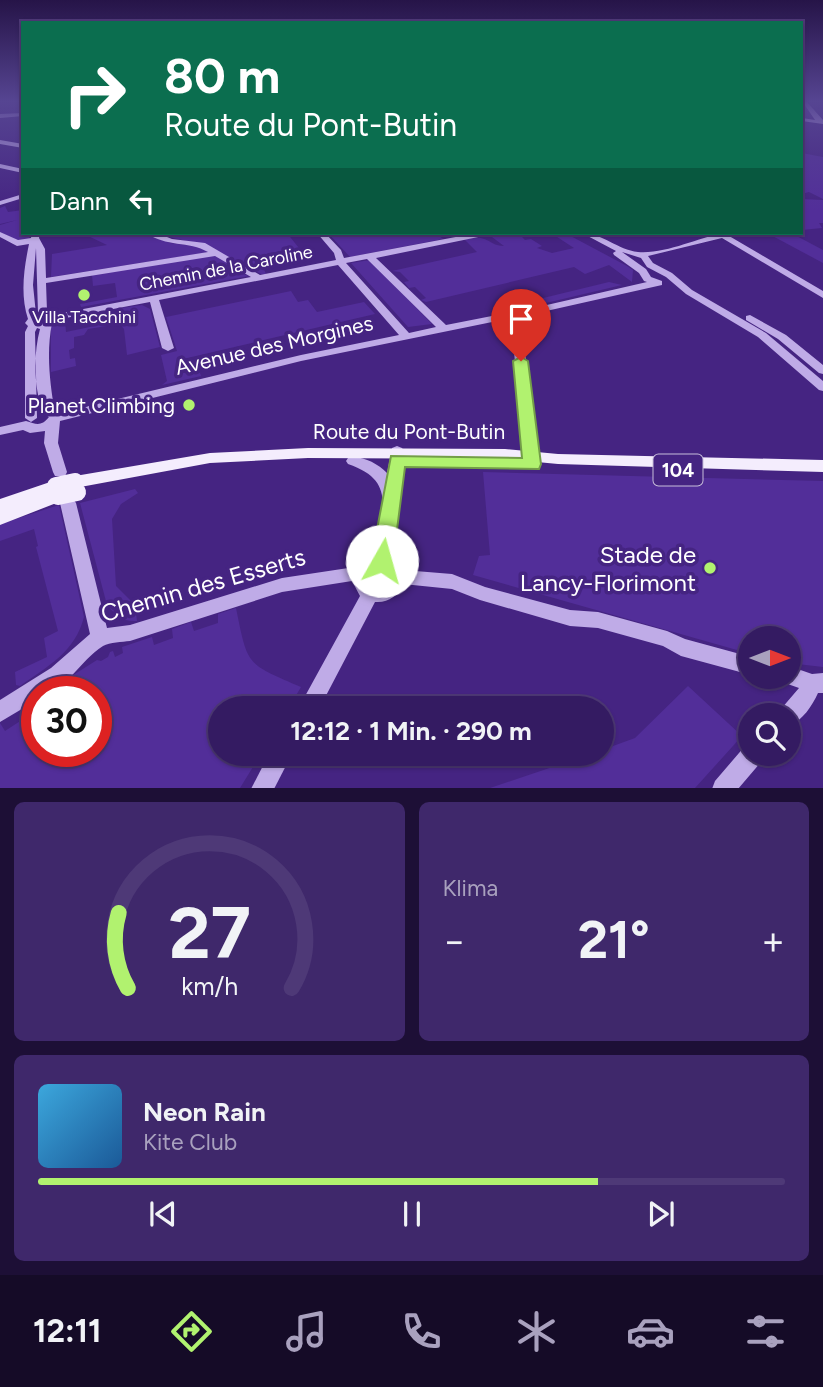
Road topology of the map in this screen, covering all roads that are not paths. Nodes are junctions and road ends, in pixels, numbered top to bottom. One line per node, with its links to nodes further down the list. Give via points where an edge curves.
1 (0, 142): 2 (street)
2 (21, 146)
3 (0, 166): 4 (street)
4 (21, 171)
5 (21, 197): 6 (street)
6 (0, 203)
7 (0, 234): 15 (street, via 17,243)
8 (156, 235): 16 (street, via 202,245)
9 (323, 235): 19 (street, via 338,252)
10 (478, 235): 18 (street, Chemin de la Caroline)
11 (584, 235): 17 (street)
12 (590, 235): 17 (street)
13 (721, 235): 17 (street)
14 (727, 235): 24 (street)
15 (36, 242): 21 (street); 28 (street, via 30,305)
16 (216, 253): 20 (street); 21 (street)
17 (634, 255): 22 (street, via 669,275); 22 (street, via 624,259)
18 (369, 256): 19 (street, Chemin de la Caroline); 29 (street)
19 (340, 262): 20 (street, Chemin de la Caroline); 30 (street)
20 (258, 277): 25 (street, Chemin de la Caroline)
21 (43, 281): 27 (street, via 42,312)
22 (660, 281): 23 (street); 26 (street)
23 (695, 295): 32 (street, via 760,323); 33 (street, via 778,347)
24 (823, 295)
25 (154, 298): 27 (street, Chemin de la Caroline); 31 (street)
26 (520, 317): 29 (street, Avenue des Morgines); 39 (street)
27 (48, 319): 28 (street, Chemin de la Caroline); 34 (street, via 43,329 45,404)
28 (33, 322): 35 (street)
29 (444, 328): 30 (street, Avenue des Morgines)
30 (406, 336): 34 (street, Avenue des Morgines)
31 (168, 348)
32 (823, 371)
33 (823, 387)
34 (52, 418): 35 (street, Avenue des Morgines); 37 (street)
35 (30, 424): 36 (street); 37 (street)
36 (0, 431)
37 (51, 443): 43 (street)
38 (397, 456): 39 (main road, Route du Pont-Butin / 104); 40 (main road, Route du Pont-Butin / 104); 43 (main road, Route du Pont-Butin / 104, via 283,453 210,458); 44 (street)
39 (532, 460): 41 (main road, Route du Pont-Butin / 104); 42 (main road, Route du Pont-Butin / 104)
40 (353, 461): 43 (main road, Route du Pont-Butin / 104, via 239,465); 44 (street, via 378,471)
41 (823, 466)
42 (823, 474)
43 (66, 489): 45 (main road); 46 (main road, Route du Pont-Butin / 104); 47 (main road); 52 (street)
44 (390, 493): 48 (street)
45 (0, 497)
46 (0, 507)
47 (0, 518)
48 (382, 561): 49 (street, via 366,564); 50 (street, via 395,567)
49 (359, 573): 51 (street, via 360,585); 52 (street, Chemin des Esserts, via 282,584 130,633)
50 (398, 577): 51 (street, via 388,591); 53 (street, via 474,588)
51 (371, 593): 55 (street)
52 (100, 637): 57 (street, Chemin des Esserts, via 58,675)
53 (738, 662)
54 (817, 684): 56 (street)
55 (315, 696)
56 (801, 703)
57 (0, 712)
58 (274, 766): 60 (street)
59 (743, 766): 61 (street)
60 (263, 788)
61 (724, 788)

